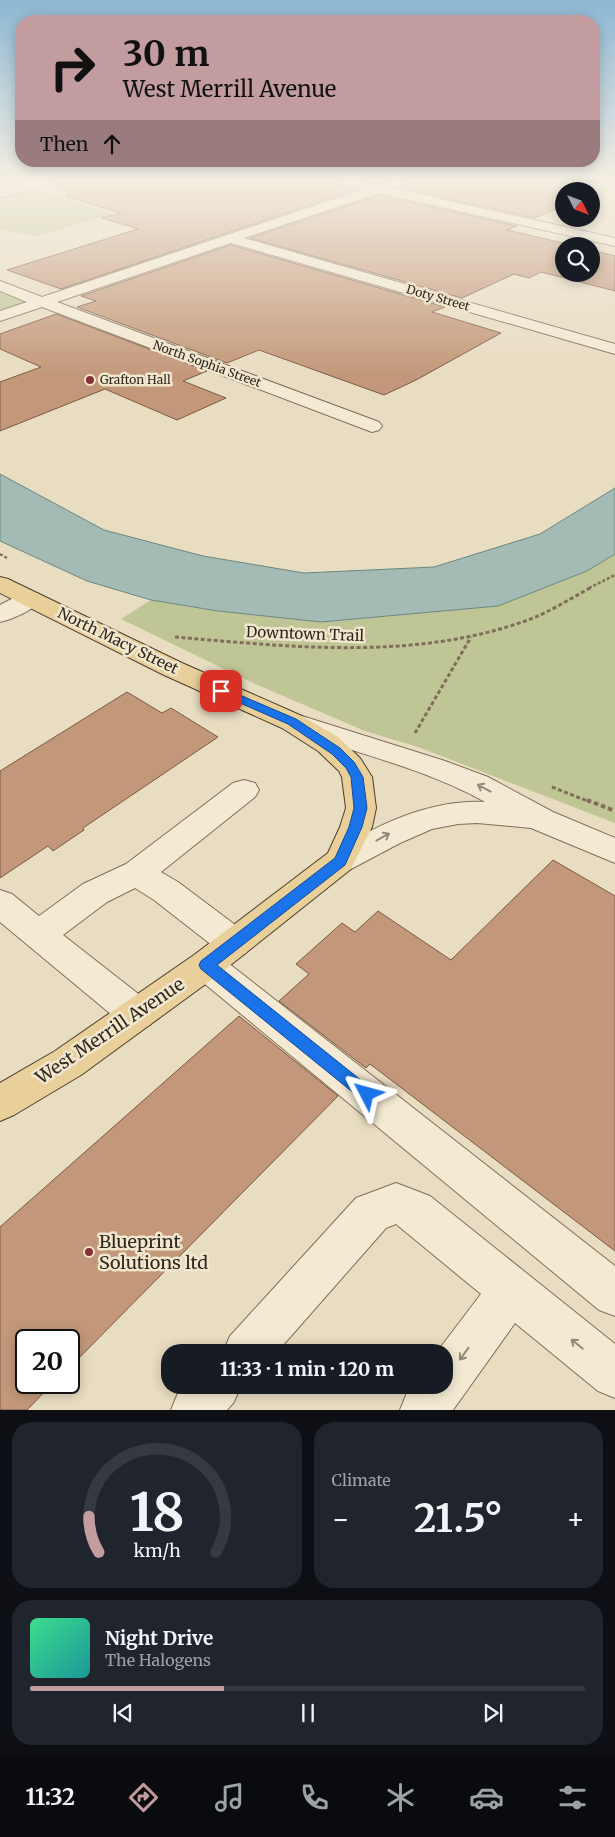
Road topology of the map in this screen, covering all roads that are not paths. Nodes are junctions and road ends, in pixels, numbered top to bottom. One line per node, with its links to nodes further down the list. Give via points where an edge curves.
1 (215, 245): 4 (street)
2 (252, 245): 6 (street, Doty Street)
3 (0, 286): 4 (street, North Sophia Street)
4 (43, 303): 5 (street); 7 (street, North Sophia Street)
5 (0, 316)
6 (615, 349)
7 (372, 426)
8 (0, 584): 9 (main road, North Macy Street)
9 (30, 599): 10 (street); 11 (main road, North Macy Street)
10 (0, 615)
11 (292, 722): 13 (street, North Macy Street, one-way to 11, via 477,784); 15 (main road, West Merrill Avenue, via 336,751 357,777 359,817)
12 (244, 790): 16 (street)
13 (542, 820): 14 (street, North Macy Street); 15 (street, North Macy Street, one-way to 13, via 416,821 439,816 478,812)
14 (615, 851)
15 (340, 861): 19 (main road, West Merrill Avenue)
16 (137, 873): 18 (street, via 95,893); 19 (street, via 166,891)
17 (0, 903): 18 (street)
18 (39, 934): 20 (street)
19 (220, 954): 20 (main road, West Merrill Avenue); 25 (street)
20 (137, 1014): 21 (main road, West Merrill Avenue)
21 (68, 1063): 22 (main road, West Merrill Avenue); 23 (main road)
22 (0, 1103)
23 (0, 1118)
24 (511, 1291): 26 (street, via 415,1210 396,1203 371,1213); 27 (street, one-way to 27); 28 (street, one-way to 24)
25 (615, 1294)
26 (253, 1344)
27 (453, 1370)
28 (615, 1374)
29 (209, 1394): 31 (street)
30 (436, 1394): 32 (street)
31 (195, 1410)
32 (424, 1410)

